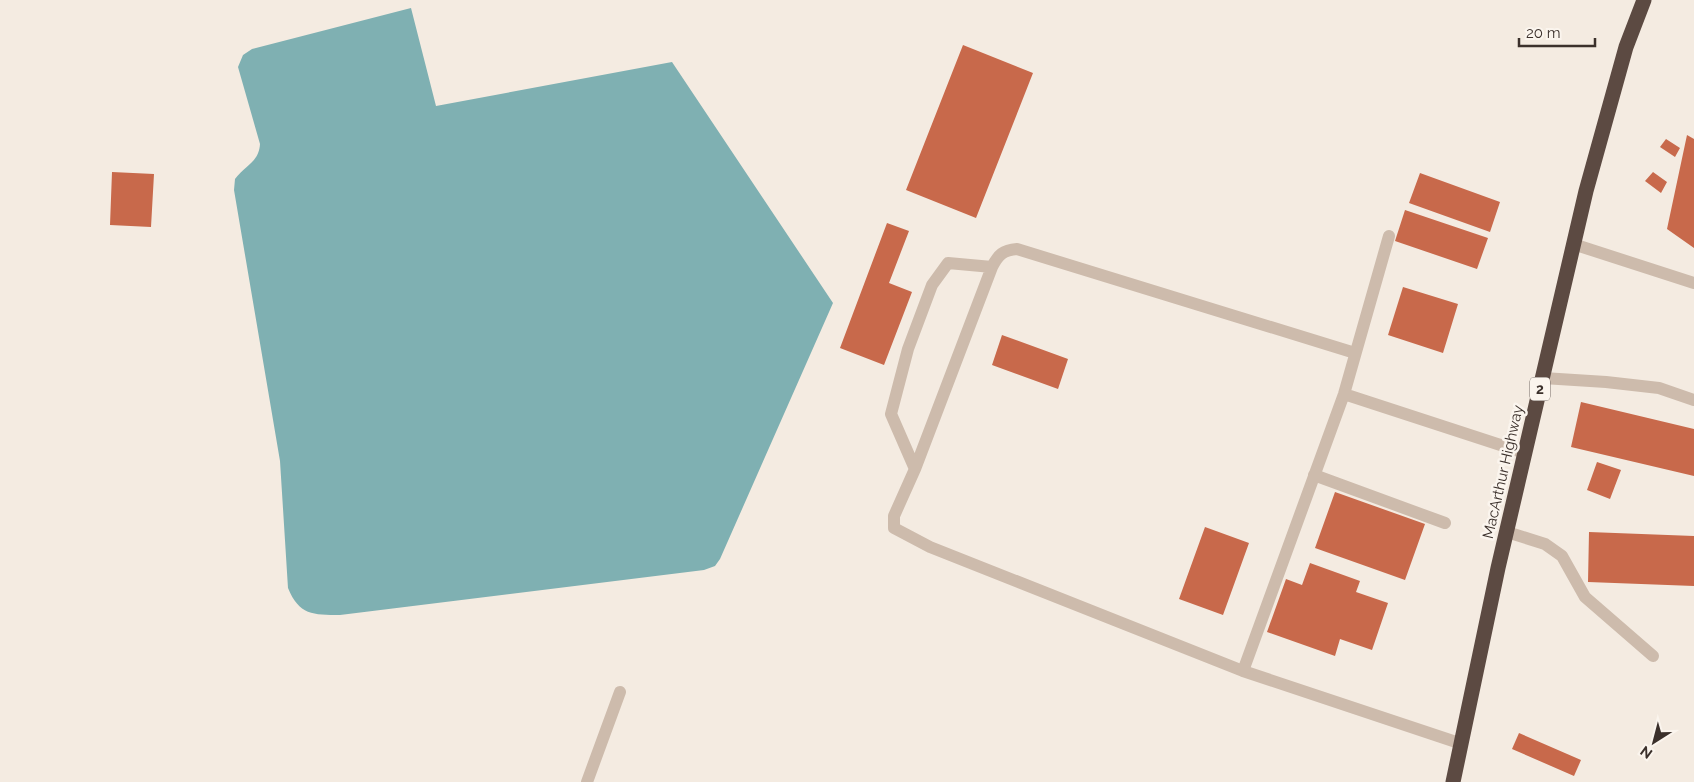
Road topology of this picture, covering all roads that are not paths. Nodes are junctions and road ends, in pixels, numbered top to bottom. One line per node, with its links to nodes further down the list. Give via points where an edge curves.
1 (1644, 0): 3 (highway, MacArthur Highway / 2, via 1626,47)
2 (1389, 236): 6 (lane)
3 (1574, 244): 5 (lane); 7 (highway, MacArthur Highway / 2)
4 (992, 267): 6 (lane, via 998,256 1017,249); 11 (lane); 11 (lane, via 948,263 932,285 908,349 891,414)
5 (1694, 283)
6 (1355, 353): 8 (lane)
7 (1543, 378): 9 (lane, via 1659,388); 10 (highway, MacArthur Highway / 2)
8 (1344, 394): 10 (lane); 12 (lane)
9 (1694, 400)
10 (1525, 454): 14 (highway, MacArthur Highway / 2)
11 (915, 469): 16 (lane, via 894,516 894,528 930,546)
12 (1314, 475): 13 (lane); 16 (lane)
13 (1444, 523)
14 (1507, 532): 15 (lane, via 1545,544 1562,556 1585,598); 18 (highway, MacArthur Highway / 2)
15 (1653, 656)
16 (1243, 671): 18 (lane)
17 (620, 692): 19 (lane)
18 (1462, 744): 20 (highway, MacArthur Highway / 2)
19 (587, 782)
20 (1453, 782)

